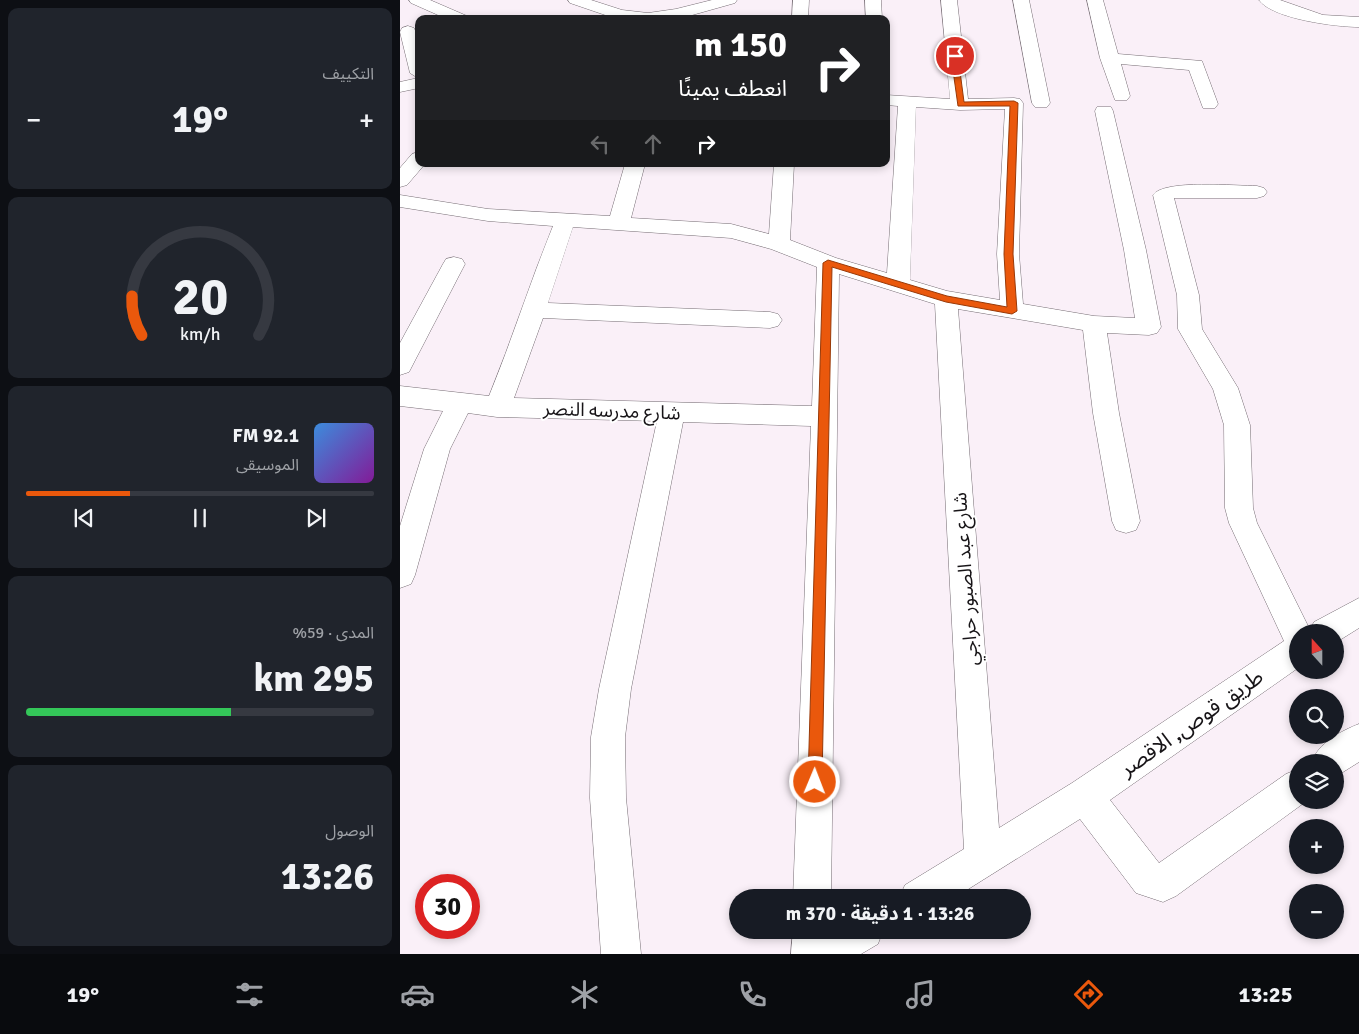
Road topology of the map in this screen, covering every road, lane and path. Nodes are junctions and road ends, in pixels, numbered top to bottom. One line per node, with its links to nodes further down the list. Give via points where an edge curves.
1 (417, 0): 11 (street)
2 (576, 0): 12 (street, via 622,15)
3 (673, 0): 12 (street)
4 (729, 0): 12 (street)
5 (801, 0): 13 (street)
6 (873, 0): 14 (street)
7 (949, 0): 26 (street)
8 (1021, 0): 24 (street)
9 (1095, 0): 18 (street)
10 (1267, 0): 15 (street, via 1316,20)
11 (452, 15)
12 (665, 15)
13 (800, 15)
14 (874, 15)
15 (1359, 22)
16 (409, 31): 17 (street)
17 (415, 56)
18 (1109, 58): 21 (street); 25 (street, via 1196,64)
19 (415, 84): 20 (street)
20 (400, 86)
21 (1121, 96)
22 (890, 100): 23 (street)
23 (907, 102): 26 (street); 41 (street)
24 (1041, 103)
25 (1209, 104)
26 (960, 105): 44 (street, via 1014,103 1008,254)
27 (1104, 111): 47 (street)
28 (415, 149): 29 (street)
29 (400, 150)
30 (415, 163): 33 (street)
31 (634, 167): 37 (street)
32 (784, 167): 38 (street)
33 (400, 181)
34 (1257, 192): 48 (street, via 1170,192 1163,195 1188,295)
35 (400, 201): 36 (street, via 488,215)
36 (565, 221): 37 (street); 43 (street)
37 (619, 223): 38 (street, via 731,231)
38 (779, 244): 39 (street)
39 (828, 263): 41 (street); 54 (street)
40 (454, 264): 49 (street)
41 (898, 284): 42 (street)
42 (946, 299): 44 (street); 65 (street, شارع عبد الصبور حراجي)
43 (534, 310): 45 (street); 52 (street)
44 (1012, 311): 46 (street)
45 (770, 320)
46 (1094, 324): 47 (street); 55 (street, via 1106,414)
47 (1149, 327): 48 (street)
48 (1190, 329): 58 (street, via 1233,406 1237,425 1239,508 1247,535)
49 (400, 366)
50 (400, 396): 51 (street, شارع مدرسه النصر)
51 (460, 404): 52 (street, شارع مدرسه النصر); 56 (street, via 437,450)
52 (497, 407): 53 (street, شارع مدرسه النصر)
53 (672, 412): 54 (street, شارع مدرسه النصر); 70 (street, via 608,737 608,798)
54 (824, 416): 66 (street)
55 (1126, 521)
56 (400, 575)
57 (1359, 612): 59 (street)
58 (1292, 624)
59 (1339, 624)
60 (1289, 655): 64 (street, طريق قوص, الاقصر)
61 (1359, 741): 62 (street)
62 (1340, 754)
63 (1289, 792): 64 (street, via 1163,883 1149,880 1139,869)
64 (1085, 796): 65 (street, طريق قوص, الاقصر)
65 (983, 858): 67 (street, طريق قوص, الاقصر)
66 (812, 889)
67 (933, 889)
68 (812, 939): 71 (street)
69 (849, 939): 72 (street)
70 (621, 954)
71 (811, 954)
72 (824, 954)

